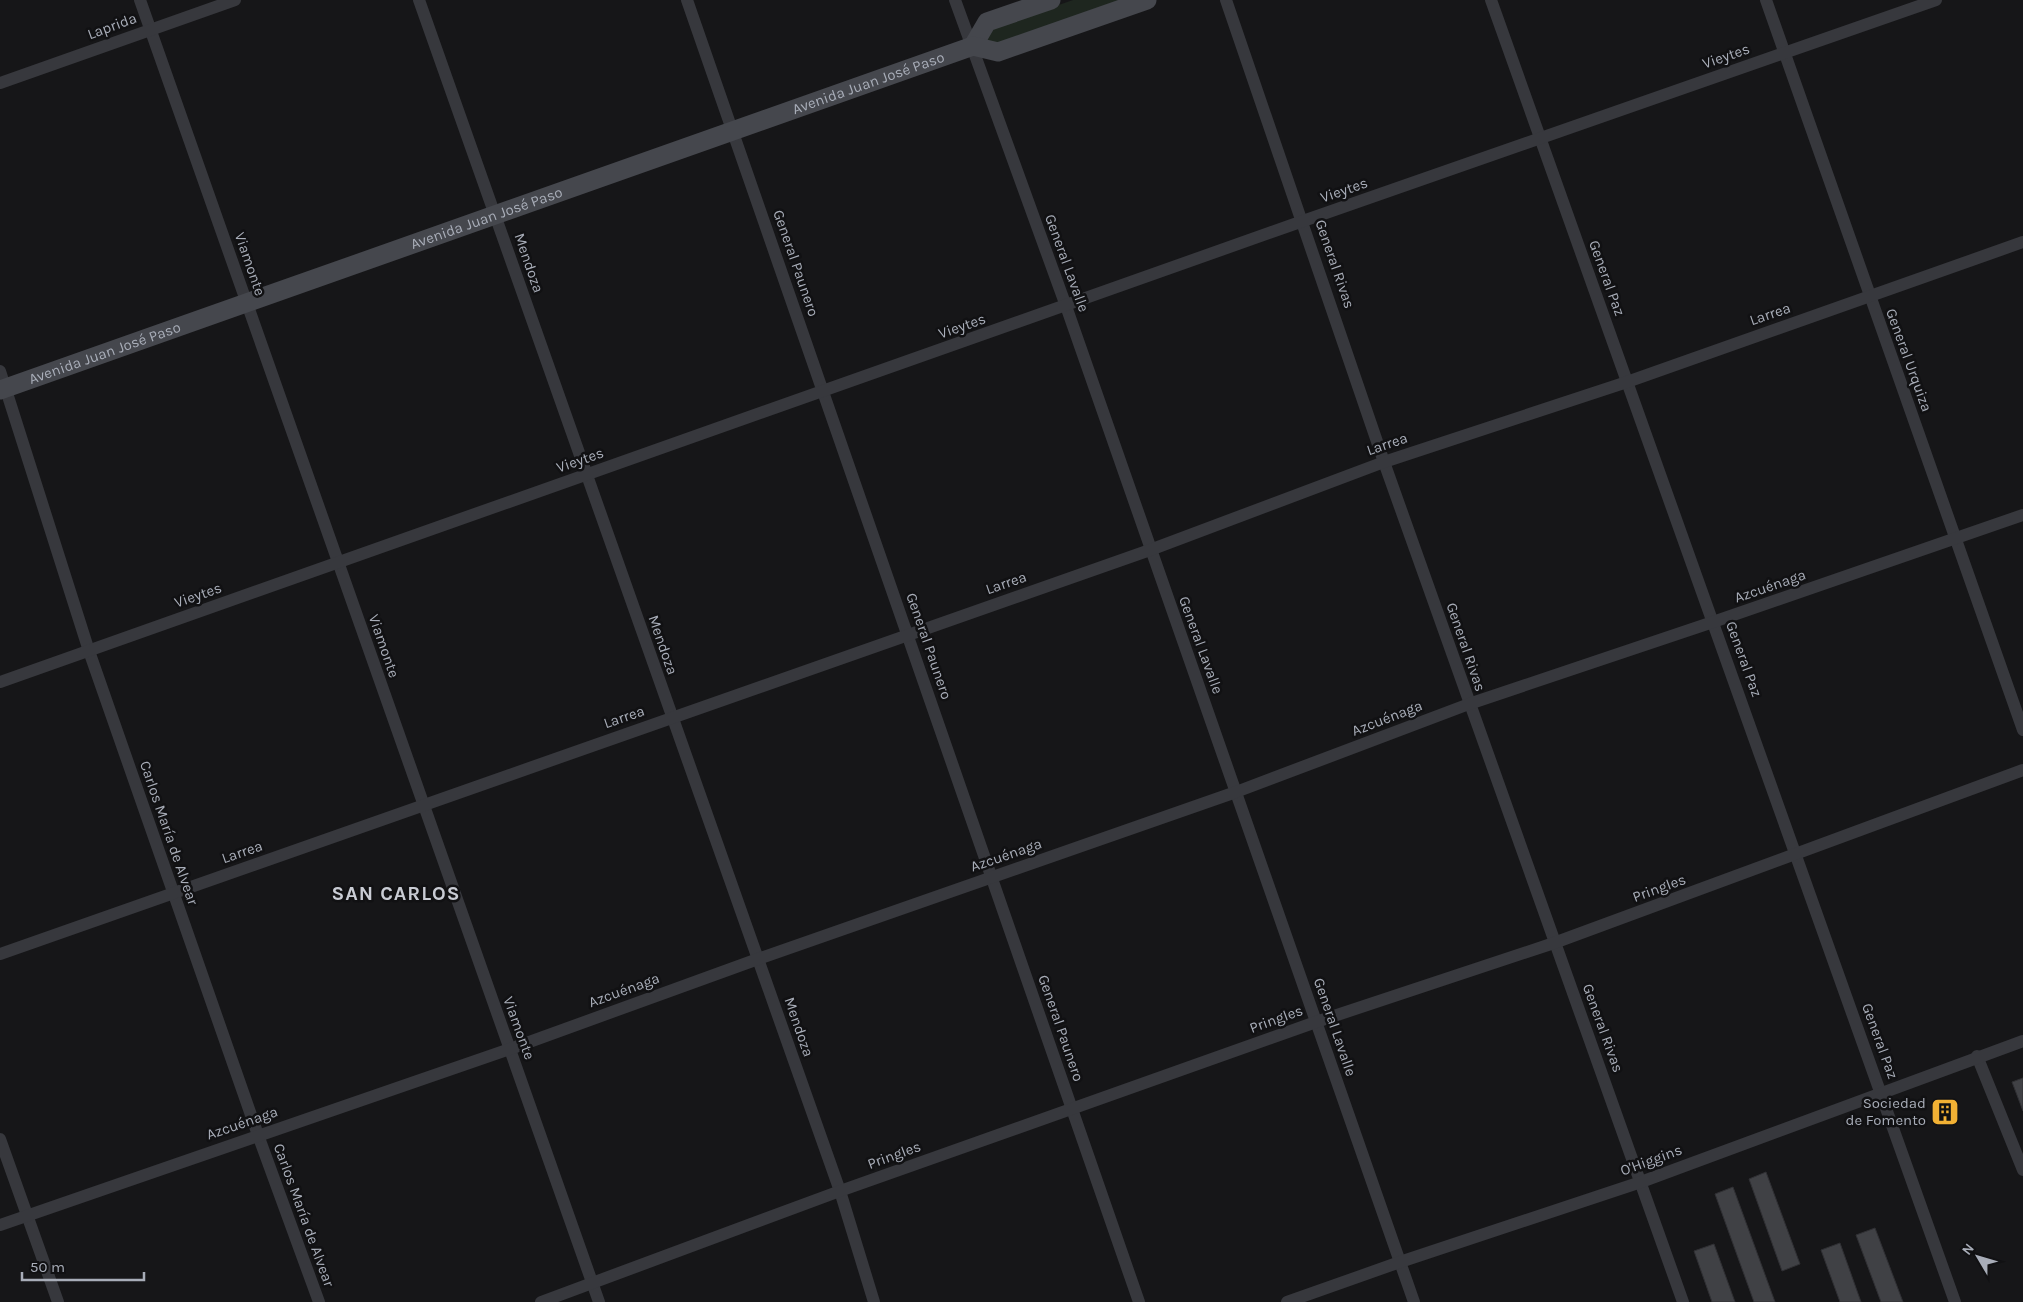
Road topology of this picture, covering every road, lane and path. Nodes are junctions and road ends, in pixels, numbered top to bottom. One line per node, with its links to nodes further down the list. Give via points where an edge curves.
1 (140, 0): 12 (street, Viamonte)
2 (235, 0): 12 (street, Laprida)
3 (419, 0): 18 (street, Mendoza)
4 (687, 0): 16 (street, General Paunero)
5 (955, 0): 13 (street, General Lavalle)
6 (1051, 0): 13 (main road, via 987,22)
7 (1148, 0): 13 (main road, via 998,52)
8 (1226, 0): 19 (street, General Rivas)
9 (1490, 0): 17 (street, General Paz)
10 (1766, 0): 14 (street, General Urquiza)
11 (1936, 0): 14 (street, Vieytes)
12 (150, 29): 15 (street, Laprida); 22 (street, Viamonte)
13 (973, 46): 16 (main road, Avenida Juan José Paso); 23 (street, General Lavalle)
14 (1784, 53): 17 (street, Vieytes); 21 (street, General Urquiza)
15 (0, 83)
16 (733, 130): 18 (main road, Avenida Juan José Paso); 26 (street, General Paunero)
17 (1540, 139): 19 (street, Vieytes); 24 (street, General Paz)
18 (495, 215): 22 (main road, Avenida Juan José Paso); 28 (street, Mendoza)
19 (1303, 221): 23 (street, Vieytes); 27 (street, General Rivas)
20 (2023, 242): 21 (street, Larrea)
21 (1869, 297): 24 (street, Larrea); 30 (street, General Urquiza)
22 (247, 303): 25 (main road, Avenida Juan José Paso); 32 (street, Viamonte)
23 (1066, 306): 26 (street, Vieytes); 31 (street, General Lavalle)
24 (1627, 382): 27 (street, Larrea); 33 (street, General Paz)
25 (2, 383): 35 (street, Carlos María de Alvear)
26 (824, 392): 28 (street, Vieytes); 34 (street, General Paunero)
27 (1384, 462): 31 (street, Larrea); 37 (street, General Rivas)
28 (587, 475): 32 (street, Vieytes); 38 (street, Mendoza)
29 (2023, 515): 30 (street, Azcuénaga)
30 (1956, 539): 33 (street, Azcuénaga); 39 (street, General Urquiza)
31 (1150, 550): 34 (street, Larrea); 41 (street, General Lavalle)
32 (338, 563): 35 (street, Vieytes); 42 (street, Viamonte)
33 (1713, 622): 37 (street, Azcuénaga); 43 (street, General Paz)
34 (908, 635): 38 (street, Larrea); 44 (street, General Paunero)
35 (89, 651): 36 (street, Vieytes); 45 (street, Carlos María de Alvear)
36 (0, 682)
37 (1469, 704): 41 (street, Azcuénaga); 46 (street, General Rivas)
38 (672, 718): 42 (street, Larrea); 48 (street, Mendoza)
39 (2023, 730)
40 (2023, 770): 43 (street, Pringles)
41 (1236, 792): 44 (street, Azcuénaga); 49 (street, General Lavalle)
42 (422, 806): 45 (street, Larrea); 51 (street, Viamonte)
43 (1796, 855): 46 (street, Pringles); 53 (street, General Paz)
44 (992, 877): 48 (street, Azcuénaga); 54 (street, General Paunero)
45 (173, 893): 47 (street, Larrea); 55 (street, Carlos María de Alvear)
46 (1554, 943): 49 (street, Pringles); 58 (street, General Rivas)
47 (0, 954)
48 (758, 959): 51 (street, Azcuénaga); 59 (street, Mendoza)
49 (1316, 1022): 54 (street, Pringles); 62 (street, General Lavalle)
50 (2023, 1041): 52 (street, O'Higgins)
51 (510, 1049): 55 (street, Azcuénaga); 63 (street, Viamonte)
52 (1977, 1056): 53 (street, O'Higgins); 57 (street)
53 (1880, 1092): 58 (street, O'Higgins); 73 (street, General Paz)
54 (1072, 1109): 59 (street, Pringles); 69 (street, General Paunero)
55 (258, 1135): 60 (street, Azcuénaga); 65 (street, Carlos María de Alvear)
56 (0, 1139): 60 (street)
57 (2023, 1170)
58 (1641, 1182): 62 (street, O'Higgins); 72 (street, General Rivas)
59 (840, 1191): 63 (street, Pringles); 68 (street, Mendoza)
60 (27, 1216): 61 (street, Azcuénaga); 64 (street)
61 (0, 1225)
62 (1400, 1262): 70 (street, O'Higgins); 71 (street, General Lavalle)
63 (593, 1284): 66 (street, Pringles); 67 (street, Viamonte)
64 (58, 1302)
65 (319, 1302)
66 (541, 1302)
67 (599, 1302)
68 (874, 1302)
69 (1139, 1302)
70 (1287, 1302)
71 (1414, 1302)
72 (1683, 1302)
73 (1955, 1302)

